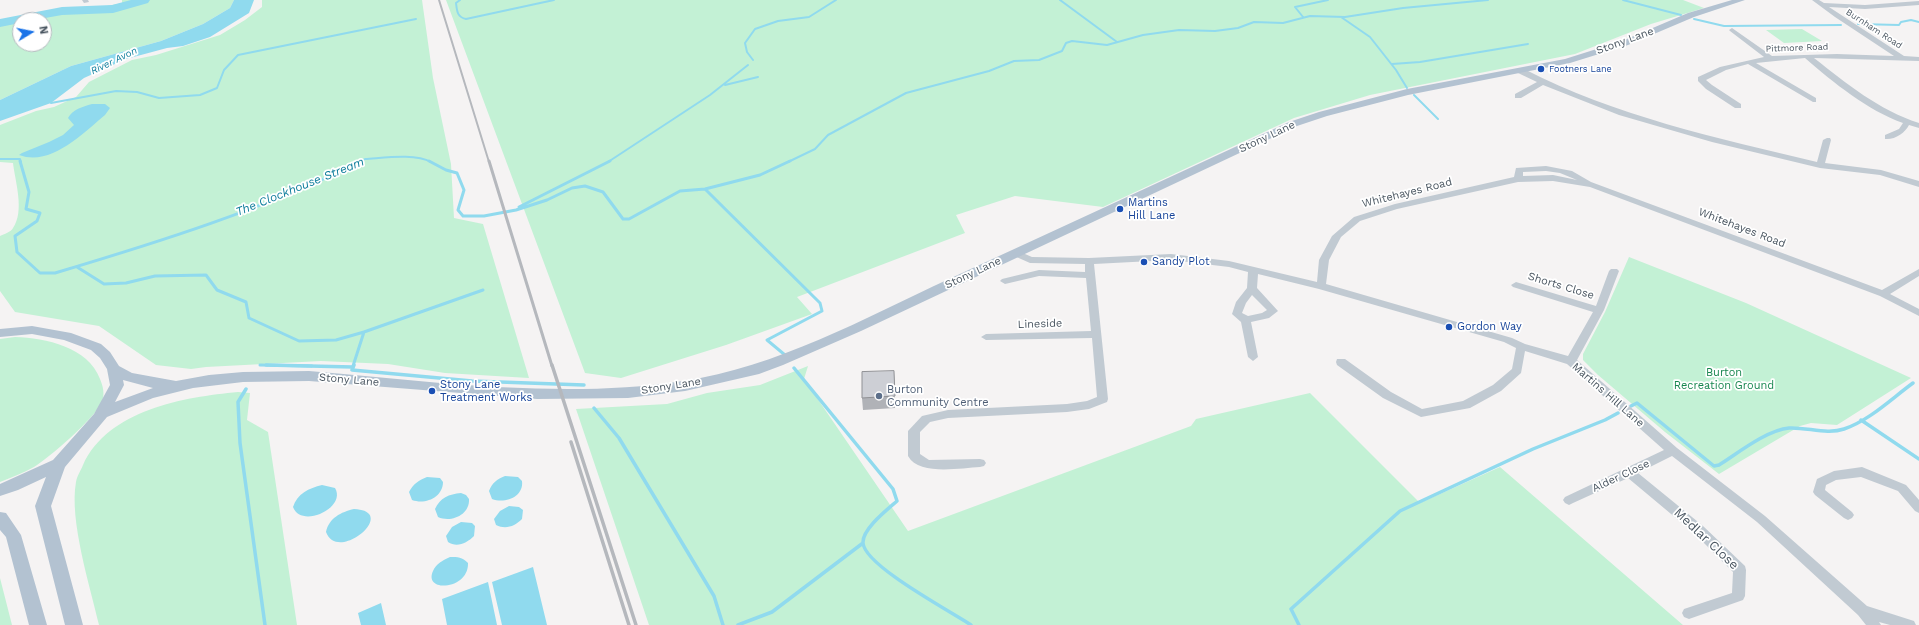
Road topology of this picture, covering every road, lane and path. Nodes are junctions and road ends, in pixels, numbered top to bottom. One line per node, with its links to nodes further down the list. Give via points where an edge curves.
1 (1741, 0): 11 (main road, Stony Lane, via 1691,15 1625,43 1567,61)
2 (1815, 0): 4 (street, Burnham Road)
3 (1919, 3): 4 (street, via 1865,7)
4 (1822, 5): 8 (street, Burnham Road)
5 (1732, 30): 6 (street)
6 (1770, 58): 7 (street, Pittmore Road); 10 (street, Pittmore Road)
7 (1808, 58): 8 (street, Pittmore Road); 16 (street, via 1860,97)
8 (1903, 59): 9 (street, Pittmore Road)
9 (1919, 59)
10 (1750, 62): 14 (street); 15 (street, Pittmore Road, via 1710,74 1701,80)
11 (1521, 71): 12 (street); 22 (main road, Stony Lane, via 1407,92 1293,124)
12 (1542, 83): 13 (street); 20 (street, via 1622,114)
13 (1518, 96)
14 (1813, 100)
15 (1738, 106)
16 (1907, 123): 17 (street); 18 (street, via 1902,131)
17 (1919, 126)
18 (1888, 137)
19 (1827, 140): 20 (street)
20 (1820, 165): 21 (street, via 1881,173)
21 (1919, 184)
22 (1015, 253): 23 (street, Martins Hill Lane, via 1030,260); 46 (main road, Stony Lane, via 778,362 685,386 628,393 537,394 282,375)
23 (1089, 261): 24 (street, Martins Hill Lane, via 1172,258); 27 (street)
24 (1253, 269): 30 (street, Martins Hill Lane); 31 (street)
25 (1614, 271): 33 (street)
26 (1919, 272): 32 (street)
27 (1090, 275): 28 (street, via 1039,273); 39 (street)
28 (1005, 281)
29 (1516, 285): 33 (street, Shorts Close)
30 (1321, 286): 32 (street, Whitehayes Road, via 1324,260 1337,236 1357,219 1395,207 1518,179 1553,178 1592,184); 41 (street, Martins Hill Lane, via 1508,340)
31 (1252, 289): 35 (street, via 1241,302 1237,314); 35 (street, via 1273,311 1265,316)
32 (1883, 294): 34 (street, Whitehayes Road)
33 (1599, 310): 43 (street)
34 (1919, 313)
35 (1246, 320): 42 (street)
36 (0, 326): 37 (main road)
37 (32, 330): 38 (main road); 45 (main road, via 66,336 96,347)
38 (0, 333)
39 (1096, 334): 40 (street, Lineside); 49 (street, via 1103,399 1089,405 1067,408 948,414 926,419 914,431 914,456 927,465)
40 (986, 337)
41 (1521, 346): 43 (street, Martins Hill Lane); 44 (street, via 1517,370 1497,388 1466,405 1421,413 1387,395)
42 (1253, 357)
43 (1571, 361): 48 (street, Martins Hill Lane)
44 (1341, 362)
45 (114, 369): 46 (main road, Stony Lane, via 131,378); 47 (main road, via 117,385)
46 (178, 386): 47 (main road, Stony Lane, via 137,398)
47 (102, 413): 50 (main road)
48 (1673, 451): 51 (street, Alder Close); 57 (street, Martins Hill Lane, via 1761,519)
49 (980, 463)
50 (58, 464): 52 (main road); 60 (main road, via 43,506)
51 (1630, 472): 53 (street, Alder Close); 58 (street, Medlar Close, via 1699,530 1740,570 1738,596)
52 (0, 490)
53 (1569, 500)
54 (1919, 508): 55 (street, via 1902,488 1862,472 1834,476 1821,482 1819,492)
55 (1848, 515)
56 (0, 518): 59 (main road, via 13,535)
57 (1863, 611): 61 (street, Martins Hill Lane); 62 (street, Martins Hill Lane)
58 (1689, 613)
59 (38, 625)
60 (74, 625)
61 (1874, 625)
62 (1909, 625)

